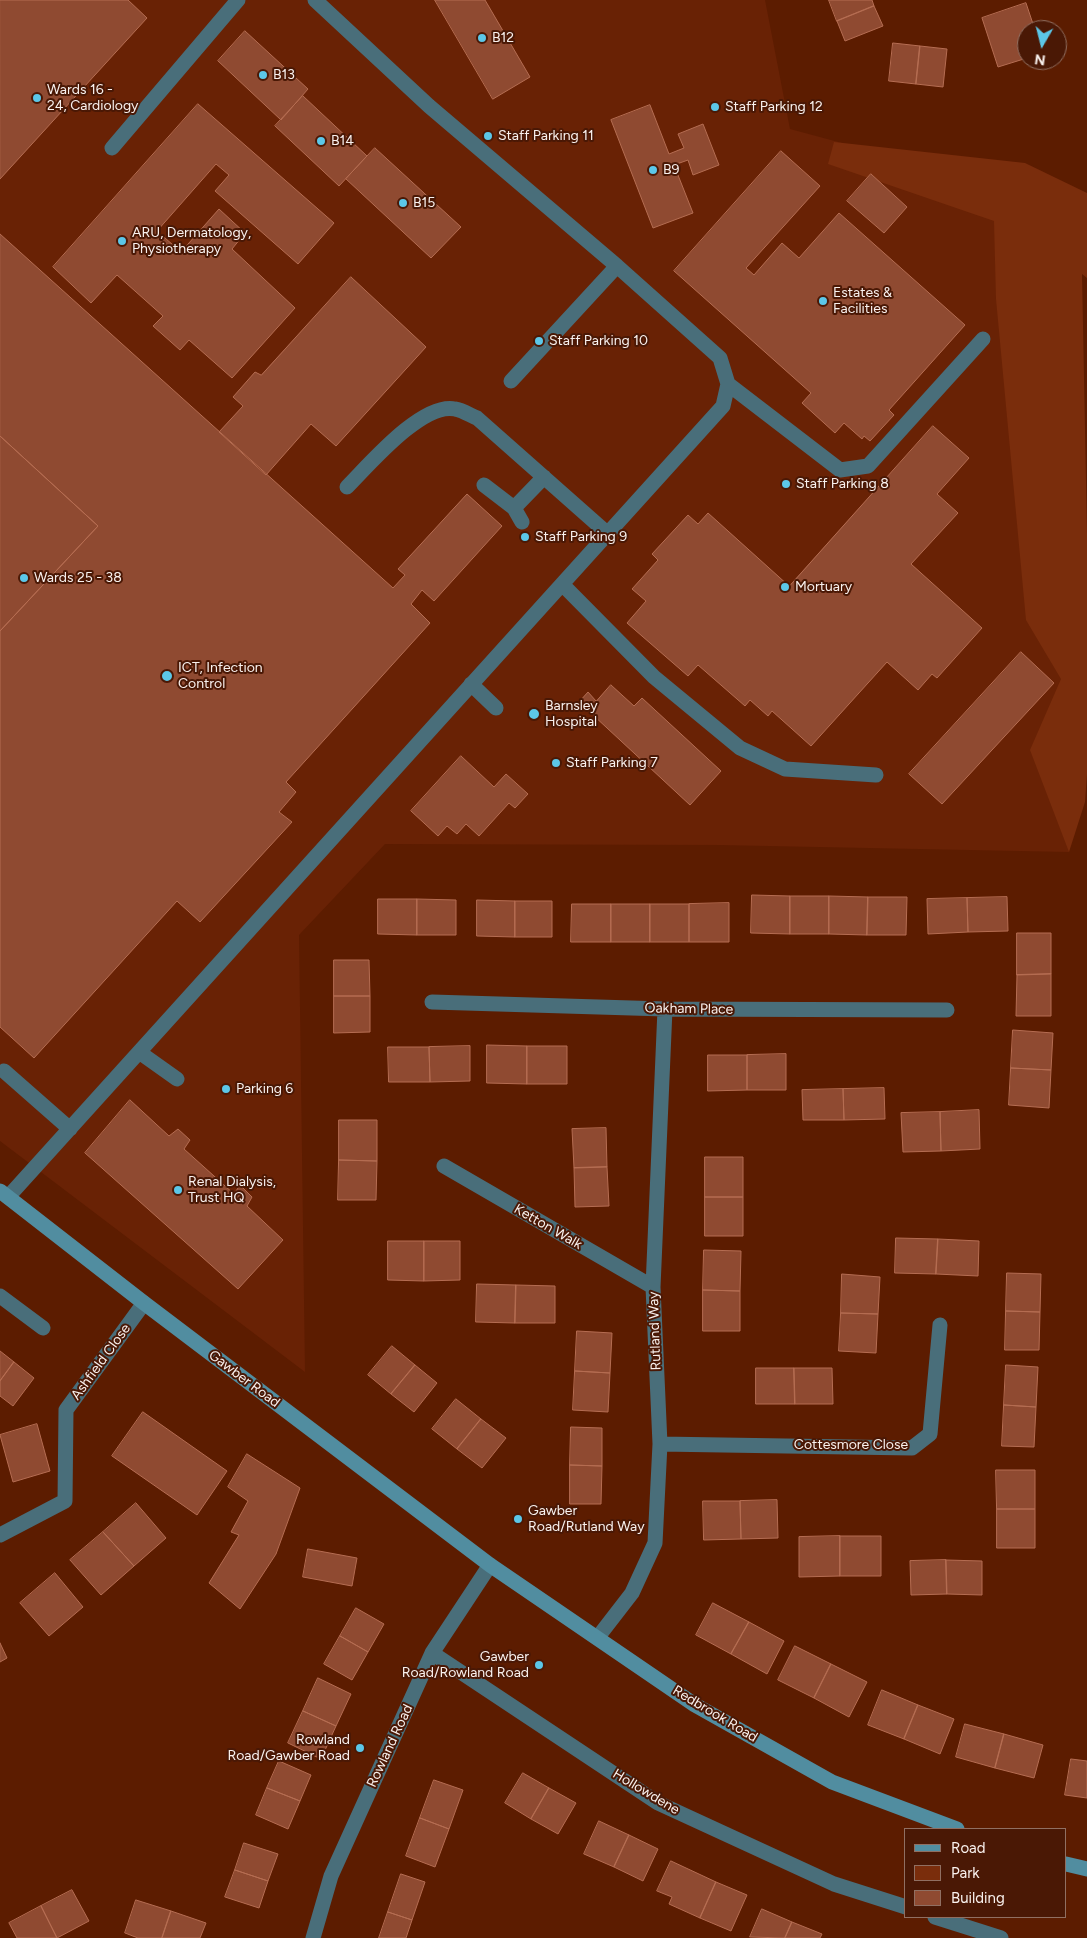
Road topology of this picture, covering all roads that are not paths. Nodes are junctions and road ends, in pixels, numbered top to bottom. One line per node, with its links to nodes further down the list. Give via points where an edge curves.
1 (238, 0): 3 (street)
2 (315, 0): 4 (street, via 510,177)
3 (112, 148)
4 (617, 266): 6 (street); 7 (street, via 720,358)
5 (983, 339): 7 (street, via 868,466 840,470)
6 (511, 381)
7 (728, 384): 13 (street, via 723,406)
8 (544, 477): 10 (street, via 477,418 454,408 429,412 414,423); 11 (street); 13 (street)
9 (484, 485): 11 (street)
10 (347, 487)
11 (514, 508): 12 (street)
12 (522, 522)
13 (607, 533): 14 (street)
14 (562, 584): 15 (street); 17 (street, via 654,676 740,748 785,769)
15 (471, 684): 16 (street); 21 (street)
16 (496, 708)
17 (876, 774)
18 (432, 1002): 19 (street, Oakham Place)
19 (665, 1009): 20 (street, Oakham Place); 27 (street, Rutland Way)
20 (947, 1010)
21 (139, 1052): 23 (street); 24 (street)
22 (4, 1071): 24 (street)
23 (177, 1079)
24 (70, 1129): 26 (street)
25 (444, 1166): 27 (street, Ketton Walk)
26 (4, 1194): 29 (street, Gawber Road)
27 (653, 1287): 32 (street, Rutland Way)
28 (0, 1296): 31 (street)
29 (144, 1303): 33 (street, Ashfield Close, via 66,1410 65,1501); 34 (street, Gawber Road)
30 (940, 1326): 32 (street, Cottesmore Close, via 930,1434 912,1448)
31 (43, 1328)
32 (660, 1444): 35 (street, Rutland Way, via 655,1543 632,1593)
33 (0, 1534)
34 (490, 1565): 35 (street, Redbrook Road); 36 (street, Rowland Road)
35 (598, 1637): 37 (street, Redbrook Road, via 695,1705 832,1782)
36 (432, 1653): 40 (street, Hollowdene, via 658,1803 834,1884); 42 (street, Rowland Road, via 330,1876)
37 (954, 1828)
38 (1067, 1864): 39 (street)
39 (1087, 1869)
40 (904, 1906)
41 (938, 1918): 43 (street)
42 (313, 1938)
43 (1001, 1938)

